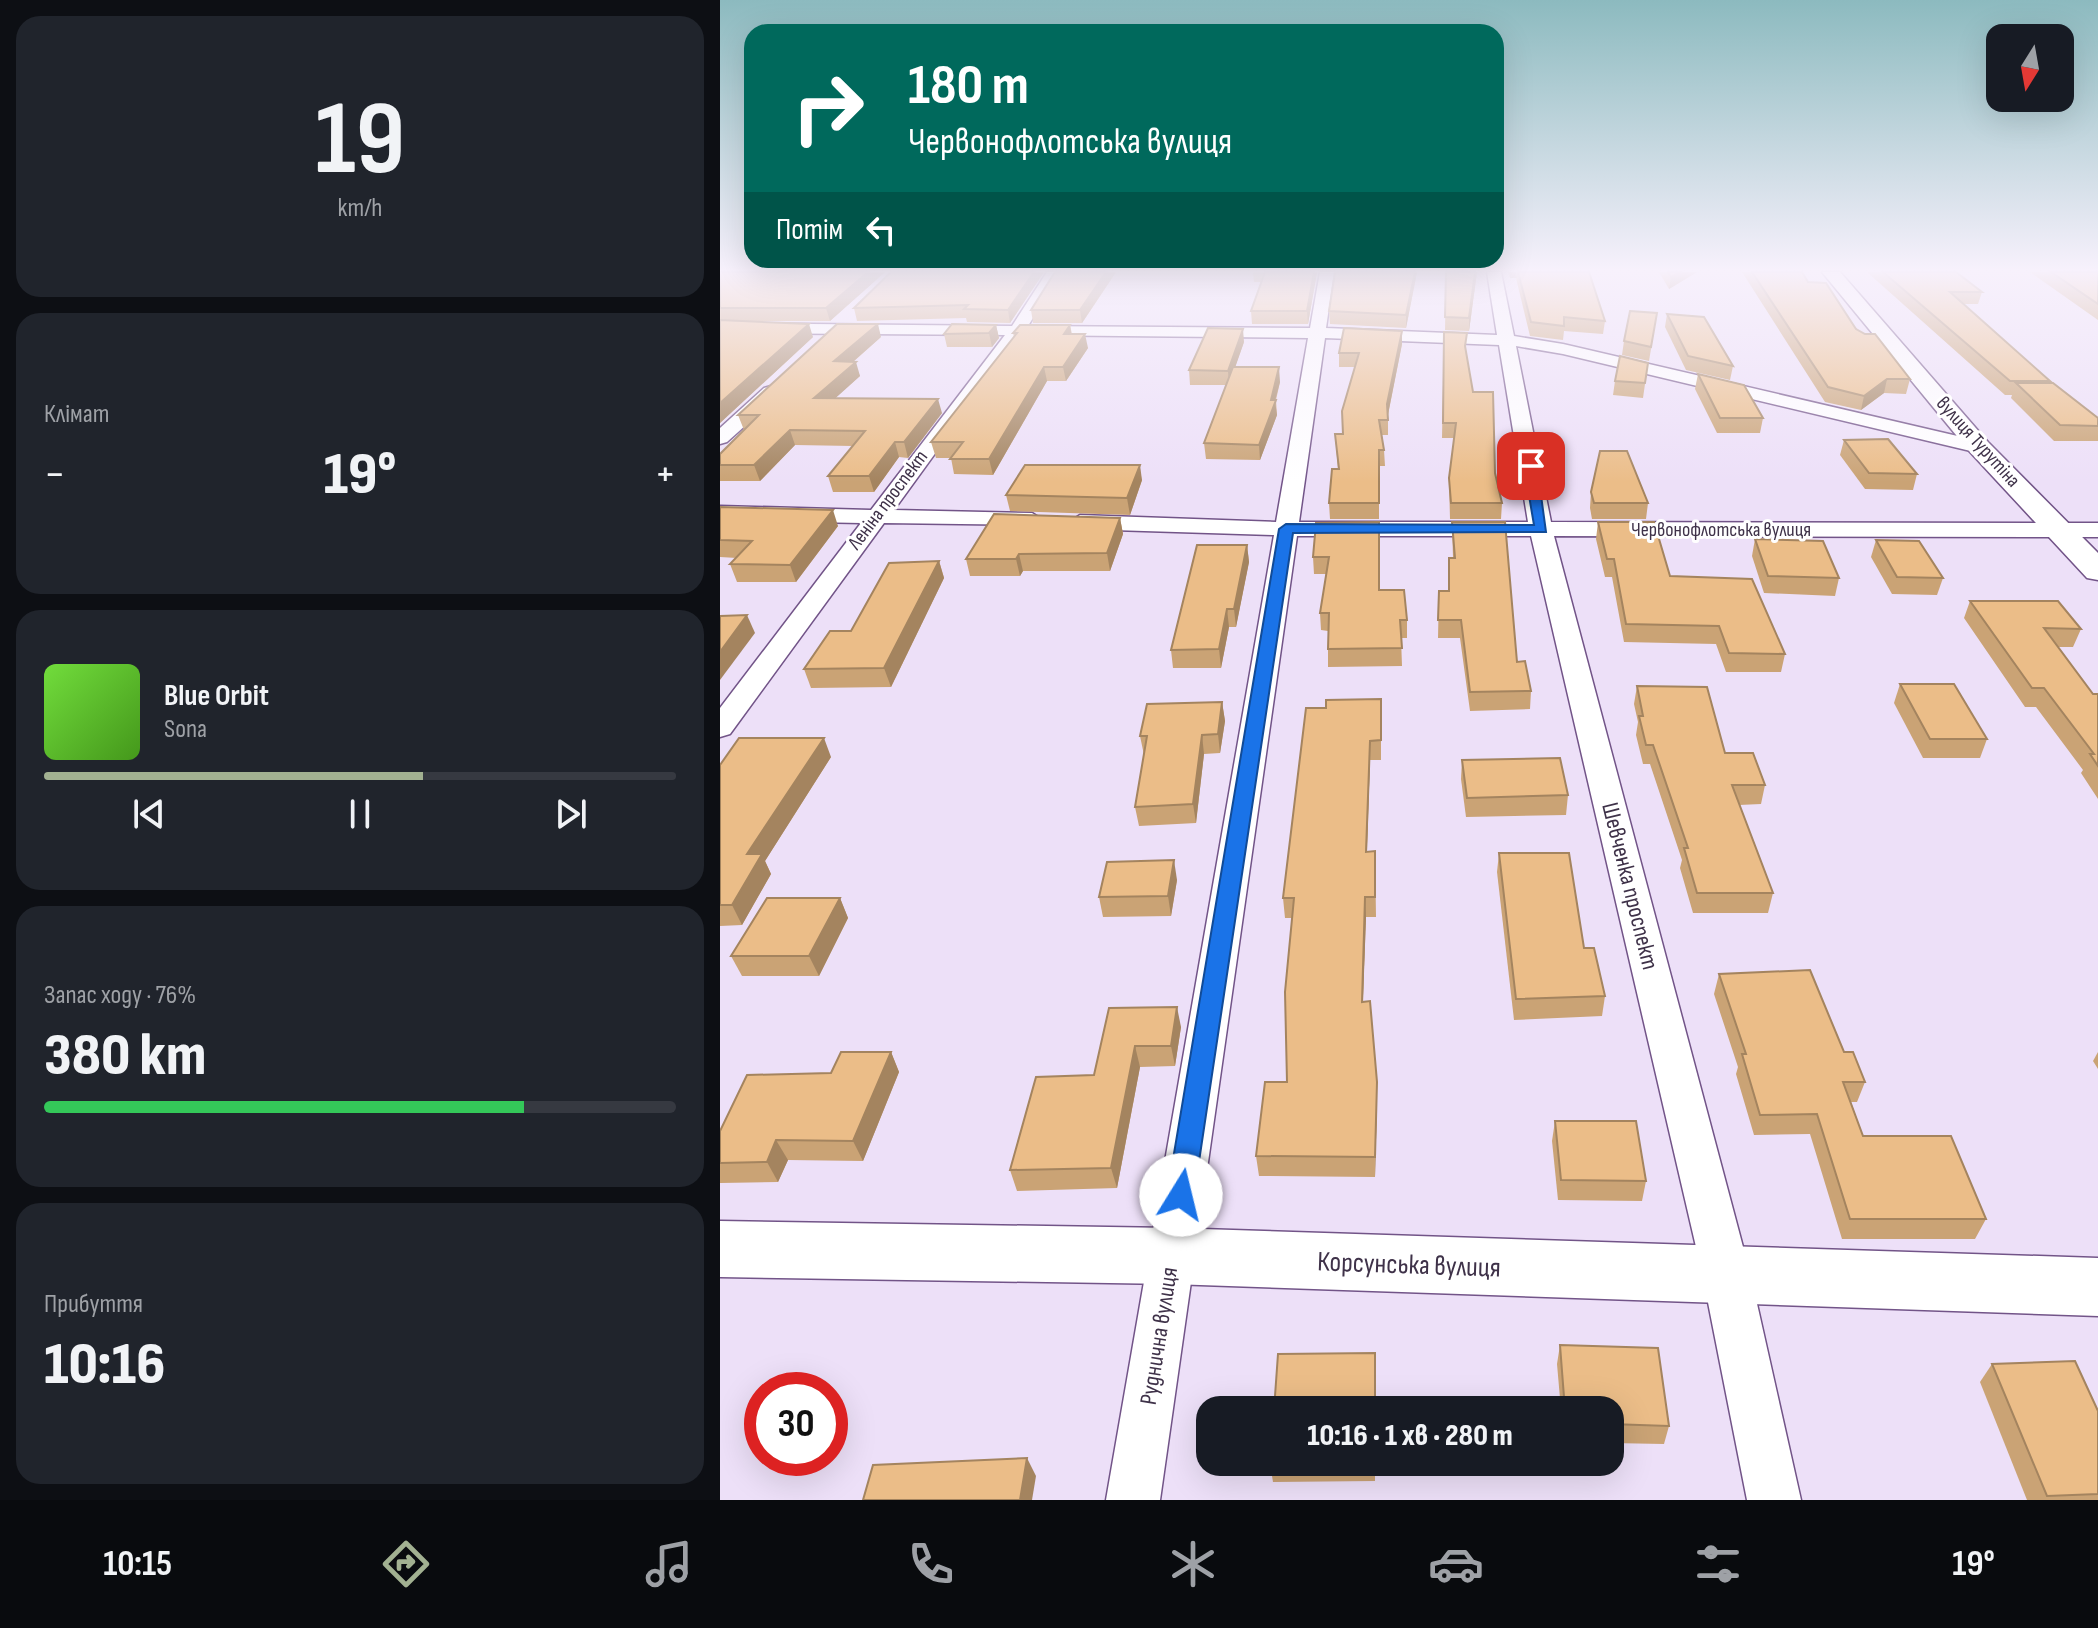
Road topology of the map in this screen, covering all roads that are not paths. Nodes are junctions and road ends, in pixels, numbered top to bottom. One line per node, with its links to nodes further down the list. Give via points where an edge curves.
1 (825, 342): 7 (street)
2 (1008, 342): 12 (street, Леніна проспект)
3 (1317, 342): 13 (street, Руднична вулиця)
4 (1509, 342): 14 (street, Шевченка проспект)
5 (1521, 342): 10 (street)
6 (1890, 342): 10 (street, вулиця Турутіна)
7 (817, 350)
8 (784, 379): 9 (street)
9 (720, 438)
10 (1979, 447): 15 (street, вулиця Турутіна)
11 (720, 513): 12 (street, Червонофлотська вулиця)
12 (877, 515): 13 (street, Червонофлотська вулиця); 18 (street, Леніна проспект)
13 (1286, 529): 14 (street, Червонофлотська вулиця); 20 (street, Руднична вулиця)
14 (1541, 529): 15 (street, Червонофлотська вулиця); 21 (street, Шевченка проспект)
15 (2062, 530): 16 (street, Червонофлотська вулиця); 17 (street, вулиця Турутіна)
16 (2098, 530)
17 (2098, 571)
18 (720, 728)
19 (720, 1249): 20 (street, Корсунська вулиця)
20 (1171, 1256): 21 (street, Корсунська вулиця); 23 (street, Руднична вулиця)
21 (1727, 1277): 22 (street, Корсунська вулиця); 24 (street, Шевченка проспект)
22 (2098, 1287)
23 (1133, 1500)
24 (1774, 1500)

